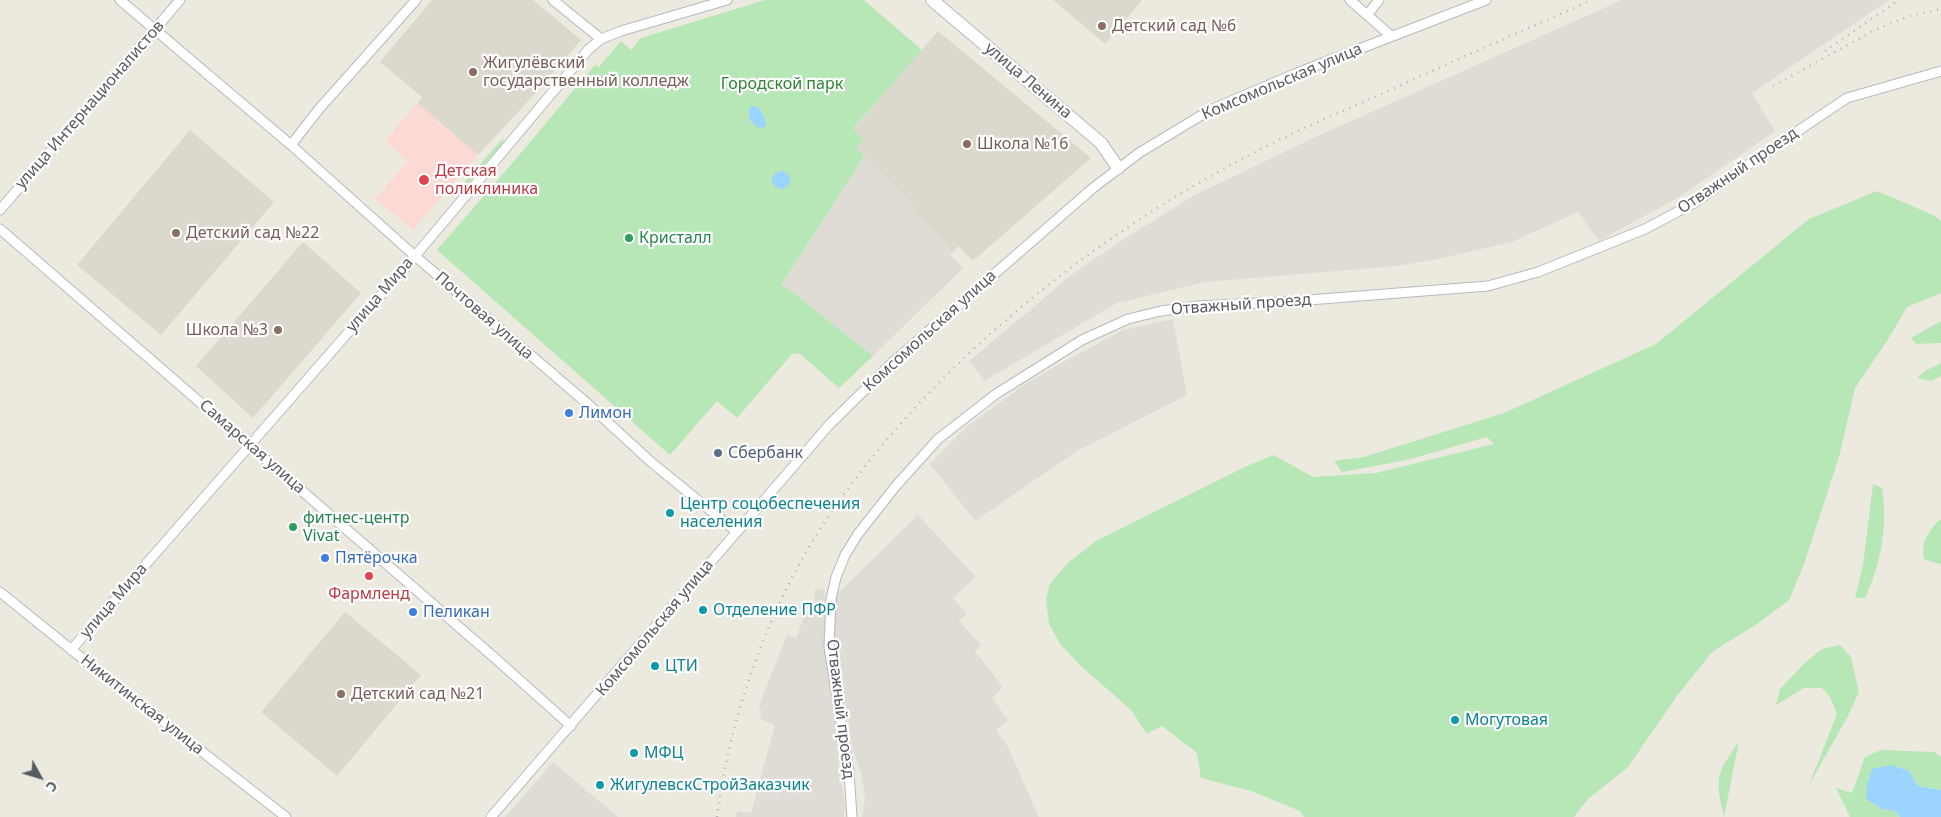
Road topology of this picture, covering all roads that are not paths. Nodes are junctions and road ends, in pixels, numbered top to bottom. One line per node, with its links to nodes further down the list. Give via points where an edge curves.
1 (120, 0): 11 (street, Почтовая улица)
2 (180, 0): 11 (street, улица Интернационалистов)
3 (416, 0): 15 (street)
4 (553, 0): 13 (street)
5 (727, 0): 13 (street, улица Мира)
6 (1350, 0): 10 (street)
7 (1380, 0): 10 (street)
8 (1486, 0): 12 (street, Комсомольская улица)
9 (939, 2): 16 (street, улица Ленина, via 1101,143)
10 (1367, 15): 12 (street)
11 (155, 29): 15 (street, Почтовая улица); 17 (street, улица Интернационалистов)
12 (1391, 36): 16 (street, Комсомольская улица, via 1210,110)
13 (601, 39): 19 (street, улица Мира, via 588,50)
14 (1941, 71): 27 (street, Отважный проезд, via 1847,98 1694,203 1645,229 1538,272 1488,286 1161,311 1128,319 1082,340 996,394 938,440 895,487 858,534 836,578 831,599 829,647 849,771)
15 (291, 145): 19 (street, Почтовая улица)
16 (1118, 168): 21 (street, Комсомольская улица, via 871,383 829,425)
17 (0, 210)
18 (0, 229): 20 (street, Самарская улица)
19 (414, 256): 20 (street, улица Мира); 21 (street, Почтовая улица, via 651,462)
20 (250, 445): 23 (street, улица Мира); 24 (street, Самарская улица)
21 (737, 532): 24 (street, Комсомольская улица)
22 (0, 592): 23 (street, Никитинская улица)
23 (71, 650): 25 (street, Никитинская улица)
24 (571, 726): 26 (street, Комсомольская улица)
25 (286, 817)
26 (491, 817)
27 (852, 817)

